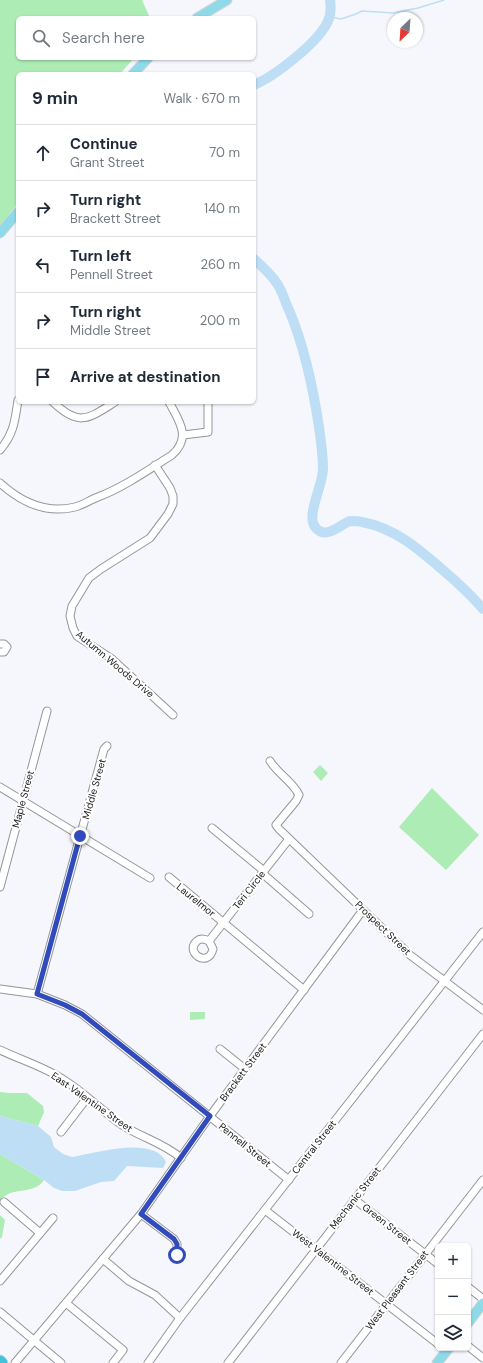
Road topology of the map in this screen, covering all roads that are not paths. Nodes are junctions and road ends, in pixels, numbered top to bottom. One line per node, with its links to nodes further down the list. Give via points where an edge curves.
1 (227, 0): 2 (main road)
2 (200, 16)
3 (146, 60): 4 (main road)
4 (135, 72)
5 (16, 214): 6 (main road)
6 (0, 233)
7 (17, 404): 13 (street, via 13,430 9,440)
8 (56, 404): 9 (street, via 68,414 81,418 95,415)
9 (112, 404)
10 (170, 404): 12 (street, via 179,420)
11 (208, 404): 12 (street, via 208,432)
12 (183, 435): 14 (street, via 175,452)
13 (0, 450)
14 (155, 465): 15 (street, via 109,493 68,508 36,506 18,497); 19 (street, Autumn Woods Drive, via 173,496 170,510 150,538 89,578 72,606 70,616 77,636 112,659)
15 (0, 483)
16 (0, 644): 17 (street, via 7,647 4,652)
17 (0, 652)
18 (47, 710): 23 (street, Maple Street)
19 (173, 715)
20 (107, 746): 25 (street, Middle Street)
21 (270, 761): 26 (street, Prospect Street, via 299,795 276,825)
22 (0, 787): 23 (street)
23 (23, 801): 25 (street); 30 (street, Maple Street)
24 (212, 828): 27 (street)
25 (80, 836): 29 (street); 39 (street, Middle Street)
26 (289, 839): 27 (street, Teri Circle); 31 (street, Prospect Street)
27 (263, 872): 32 (street); 33 (street, Teri Circle)
28 (169, 877): 33 (street, Laurelmor)
29 (150, 878)
30 (0, 887)
31 (363, 910): 36 (street, Prospect Street, via 410,955); 38 (street, Brackett Street)
32 (309, 914)
33 (224, 922): 35 (street, Teri Circle); 38 (street, Laurelmor)
34 (483, 932): 36 (street, Central Street)
35 (209, 941)
36 (444, 981): 40 (street, Prospect Street); 49 (street, Central Street)
37 (0, 989): 39 (street, Pennell Street)
38 (304, 990): 44 (street, Brackett Street)
39 (37, 994): 46 (street, Pennell Street, via 82,1014)
40 (483, 1010)
41 (483, 1034): 51 (street, Mechanic Street)
42 (220, 1049): 44 (street)
43 (0, 1050): 45 (street, East Valentine Street, via 51,1072)
44 (245, 1069): 46 (street, Brackett Street)
45 (87, 1098): 47 (street); 48 (street, East Valentine Street, via 121,1124 159,1143)
46 (210, 1116): 48 (street, Brackett Street); 49 (street, Pennell Street)
47 (61, 1132)
48 (181, 1158): 54 (street, Brackett Street)
49 (289, 1180): 53 (street, Central Street)
50 (483, 1180): 58 (street, West Pleasant Street)
51 (354, 1199): 57 (street, Mechanic Street); 58 (street, Green Street)
52 (4, 1202): 56 (street)
53 (265, 1210): 57 (street, West Valentine Street); 69 (street, Central Street)
54 (141, 1214): 59 (street, via 174,1239 177,1244); 60 (street, Brackett Street)
55 (53, 1218): 56 (street)
56 (40, 1233): 62 (street)
57 (315, 1249): 66 (street, West Valentine Street); 80 (street, Mechanic Street)
58 (425, 1254): 61 (street, Green Street); 66 (street, West Pleasant Street)
59 (177, 1255)
60 (103, 1260): 65 (street, Brackett Street); 69 (street, via 129,1281 155,1295)
61 (435, 1262)
62 (0, 1281)
63 (471, 1289): 64 (street)
64 (483, 1299)
65 (66, 1303): 71 (street, Brackett Street); 78 (street, via 123,1350)
66 (386, 1304): 72 (street, West Valentine Street); 81 (street, West Pleasant Street)
67 (483, 1304): 70 (main road)
68 (0, 1312): 71 (street)
69 (180, 1318): 79 (street, Central Street)
70 (471, 1320)
71 (34, 1341): 76 (street, Brackett Street); 77 (street)
72 (435, 1342)
73 (471, 1348): 75 (street)
74 (445, 1351): 82 (main road)
75 (483, 1358)
76 (15, 1363)
77 (61, 1363)
78 (113, 1363)
79 (148, 1363)
80 (228, 1363)
81 (341, 1363)
82 (437, 1363)

